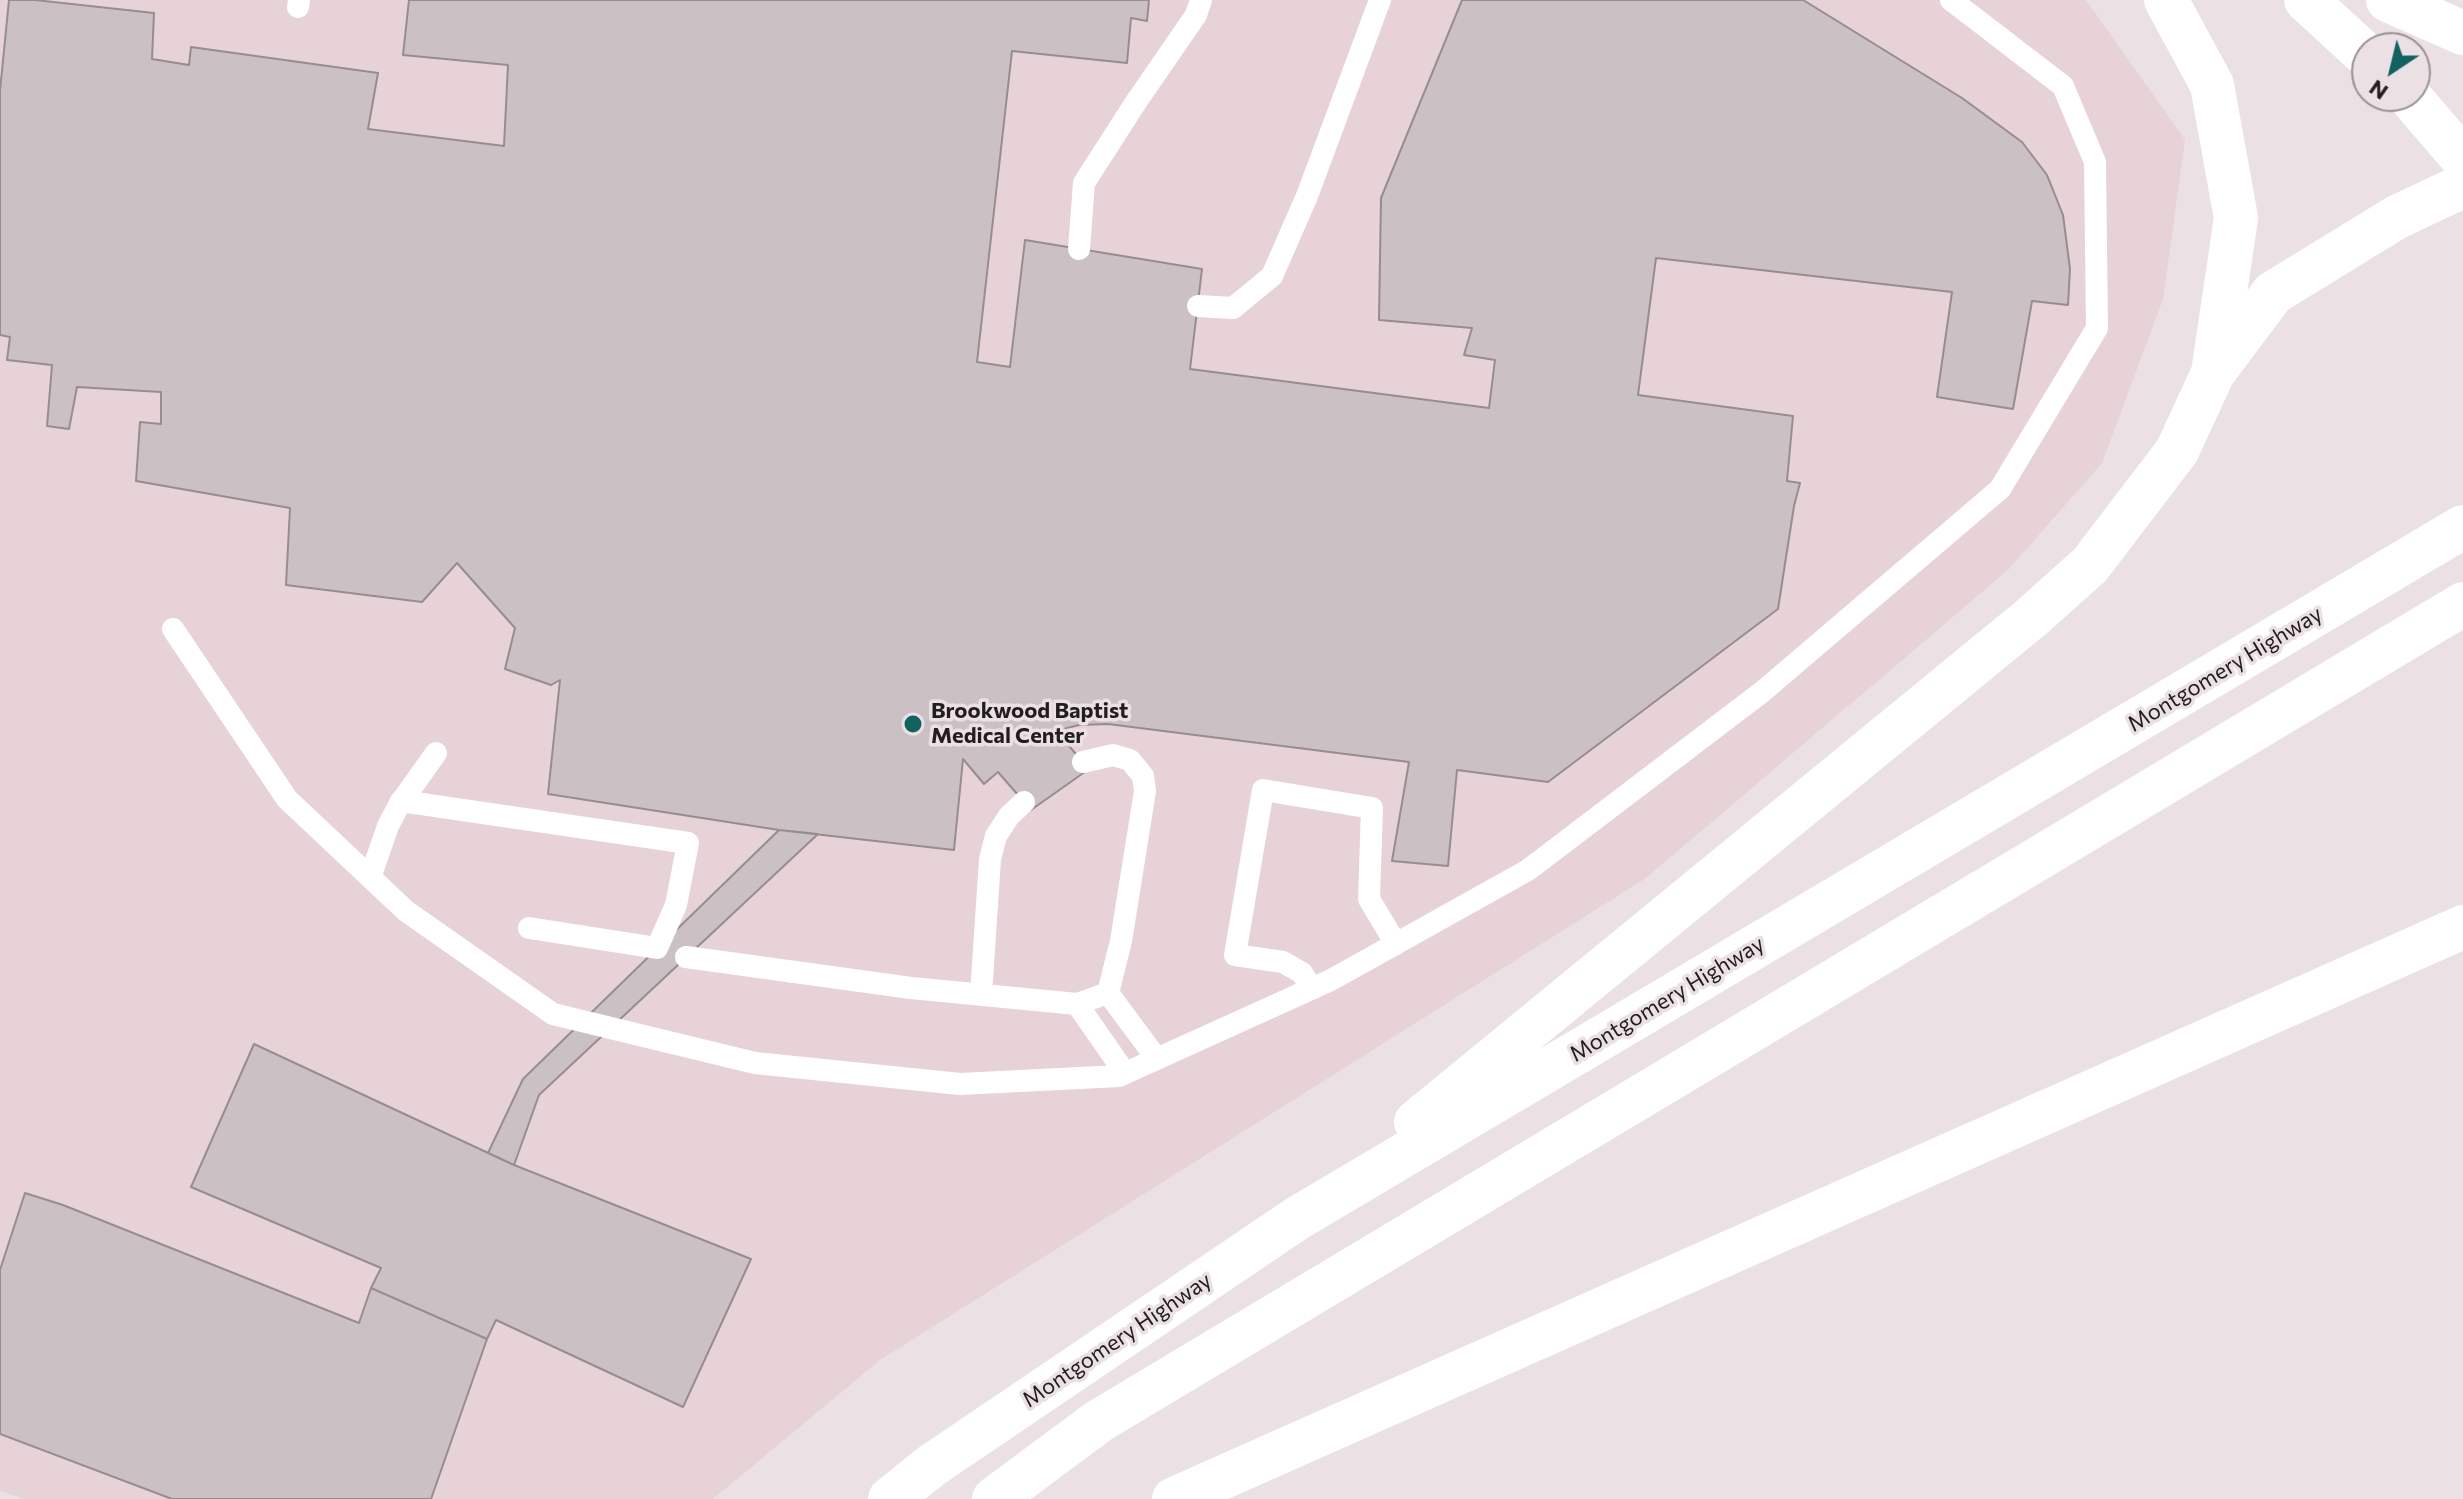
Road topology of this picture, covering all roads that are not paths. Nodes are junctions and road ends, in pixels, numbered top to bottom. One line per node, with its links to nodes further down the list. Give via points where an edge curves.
1 (1201, 0): 12 (lane, via 1084,183)
2 (1380, 0): 13 (lane, via 1272,276 1233,308)
3 (1951, 0): 25 (lane, via 2063,86 2095,162 2097,328 2000,489 1762,692 1528,870)
4 (2166, 0): 14 (main road, via 2212,85 2236,218)
5 (2306, 0): 8 (main road)
6 (2388, 0): 7 (main road)
7 (2463, 33)
8 (2351, 41)
9 (2423, 112): 10 (main road)
10 (2463, 159)
11 (2463, 186): 14 (main road, via 2397,217 2273,293)
12 (1079, 249)
13 (1198, 306)
14 (2213, 373): 33 (main road, via 2177,451 2090,565)
15 (2463, 527): 33 (main road, Montgomery Highway)
16 (2463, 604): 35 (main road, via 1099,1421)
17 (173, 629): 22 (lane, via 287,799)
18 (436, 753): 20 (lane)
19 (1083, 762): 28 (lane, via 1113,755 1130,760 1143,776 1145,791)
20 (401, 801): 22 (lane); 24 (lane, via 688,843 676,905 657,948)
21 (1024, 802): 29 (lane, via 996,836 990,859)
22 (371, 875): 32 (lane, via 406,911 553,1014 755,1063 960,1084)
23 (2463, 927): 36 (main road)
24 (529, 928)
25 (1396, 944): 27 (lane); 27 (lane, via 1369,899 1372,808 1263,790 1235,955 1283,962 1302,973)
26 (686, 957): 29 (lane)
27 (1312, 989): 31 (lane)
28 (1108, 993): 30 (lane); 31 (lane)
29 (981, 995): 30 (lane)
30 (1077, 1004): 32 (lane)
31 (1157, 1059): 32 (lane)
32 (1125, 1073)
33 (1296, 1219): 34 (main road, Montgomery Highway)
34 (890, 1499)
35 (994, 1499)
36 (1174, 1499)

